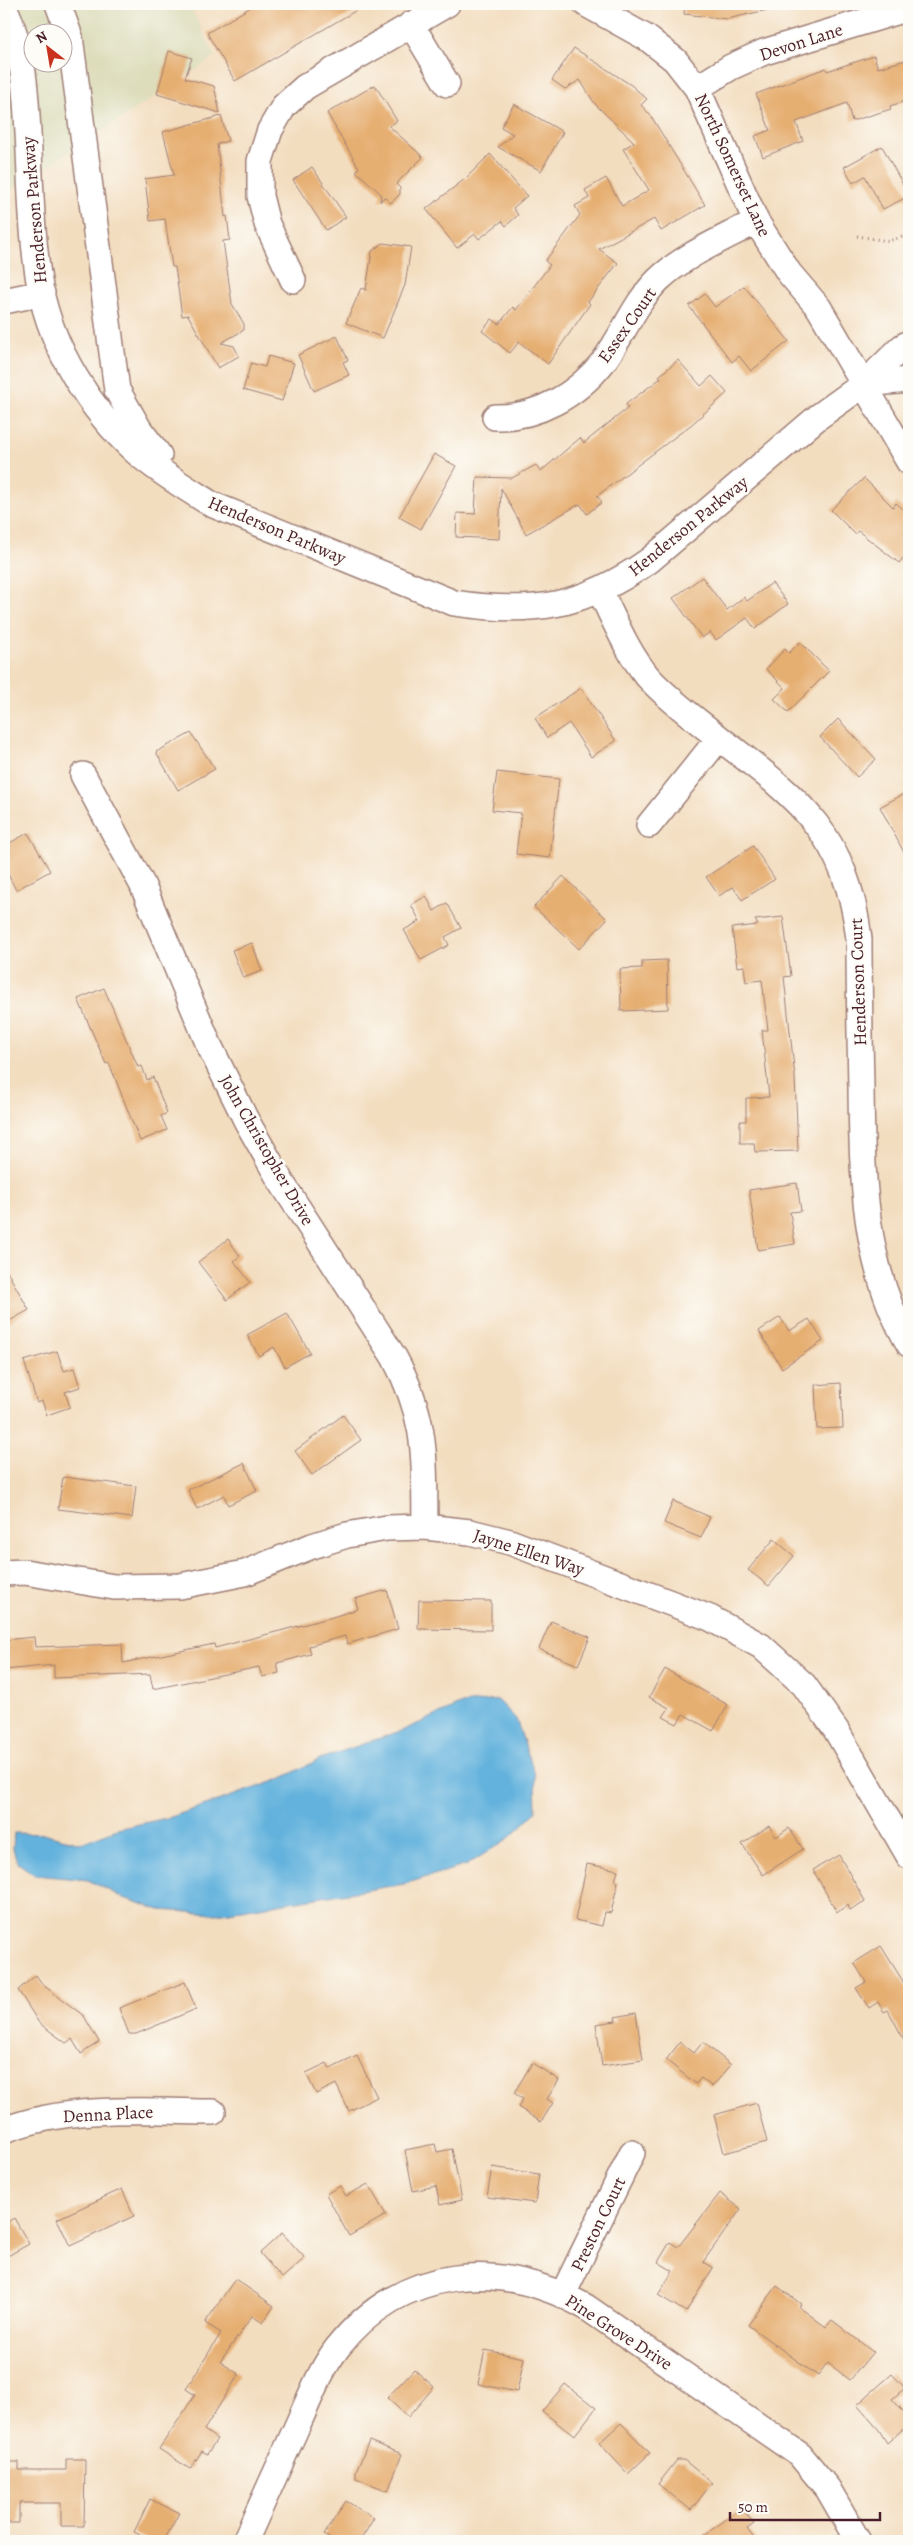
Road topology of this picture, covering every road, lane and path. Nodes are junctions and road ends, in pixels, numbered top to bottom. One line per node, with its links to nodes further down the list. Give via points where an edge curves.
1 (58, 4): 21 (street, Henderson Parkway, via 70,37 117,390 139,430)
2 (447, 4): 7 (street)
3 (586, 4): 9 (street, North Somerset Lane, via 648,38 675,60)
4 (909, 8): 5 (street, Devon Lane)
5 (872, 11): 9 (street, Devon Lane, via 764,52)
6 (6, 17): 14 (street, Henderson Parkway, via 24,64 35,252)
7 (411, 24): 8 (street); 13 (street, via 305,87 284,106 270,130 260,160 260,196 267,224)
8 (447, 84)
9 (697, 88): 10 (street, North Somerset Lane)
10 (756, 221): 18 (street, North Somerset Lane, via 789,273 819,308); 19 (street, Essex Court, via 681,262 658,280 638,303 603,362 572,392 532,413)
11 (909, 235): 12 (path, via 888,241)
12 (857, 236)
13 (293, 280)
14 (42, 293): 15 (street); 21 (street, Henderson Parkway, via 51,325 71,369 100,414 137,452)
15 (4, 301)
16 (909, 343): 18 (street, Henderson Parkway)
17 (909, 380): 18 (street)
18 (864, 384): 20 (street, North Somerset Lane); 22 (street, Henderson Parkway, via 818,417 650,560)
19 (495, 417)
20 (909, 462)
21 (182, 485): 22 (street, Henderson Parkway, via 211,504 454,603 493,609 528,609)
22 (600, 591): 23 (street, Henderson Court, via 629,649 647,675 670,699)
23 (719, 738): 25 (street); 26 (street, Henderson Court, via 785,789 805,809 831,844 848,883 856,910 859,939 862,1171 868,1225 887,1297)
24 (83, 775): 27 (street, John Christopher Drive, via 142,884 209,1045 246,1120 280,1180 407,1381 418,1411 424,1442)
25 (650, 825)
26 (909, 1344)
27 (425, 1527): 28 (street, Jayne Ellen Way, via 387,1528 347,1535 244,1573 180,1586 114,1587 25,1572); 29 (street, Jayne Ellen Way, via 470,1532 510,1542 710,1618 761,1646 804,1686 836,1730)
28 (4, 1573)
29 (909, 1856)
30 (213, 2112): 31 (street, Denna Place, via 116,2110 73,2113)
31 (4, 2130)
32 (632, 2153): 33 (street, Preston Court)
33 (563, 2294): 34 (street, Pine Grove Drive, via 509,2278 455,2278 404,2294 381,2307 337,2348 319,2378); 35 (street, Pine Grove Drive, via 800,2455 828,2489)
34 (245, 2541)
35 (858, 2541)

